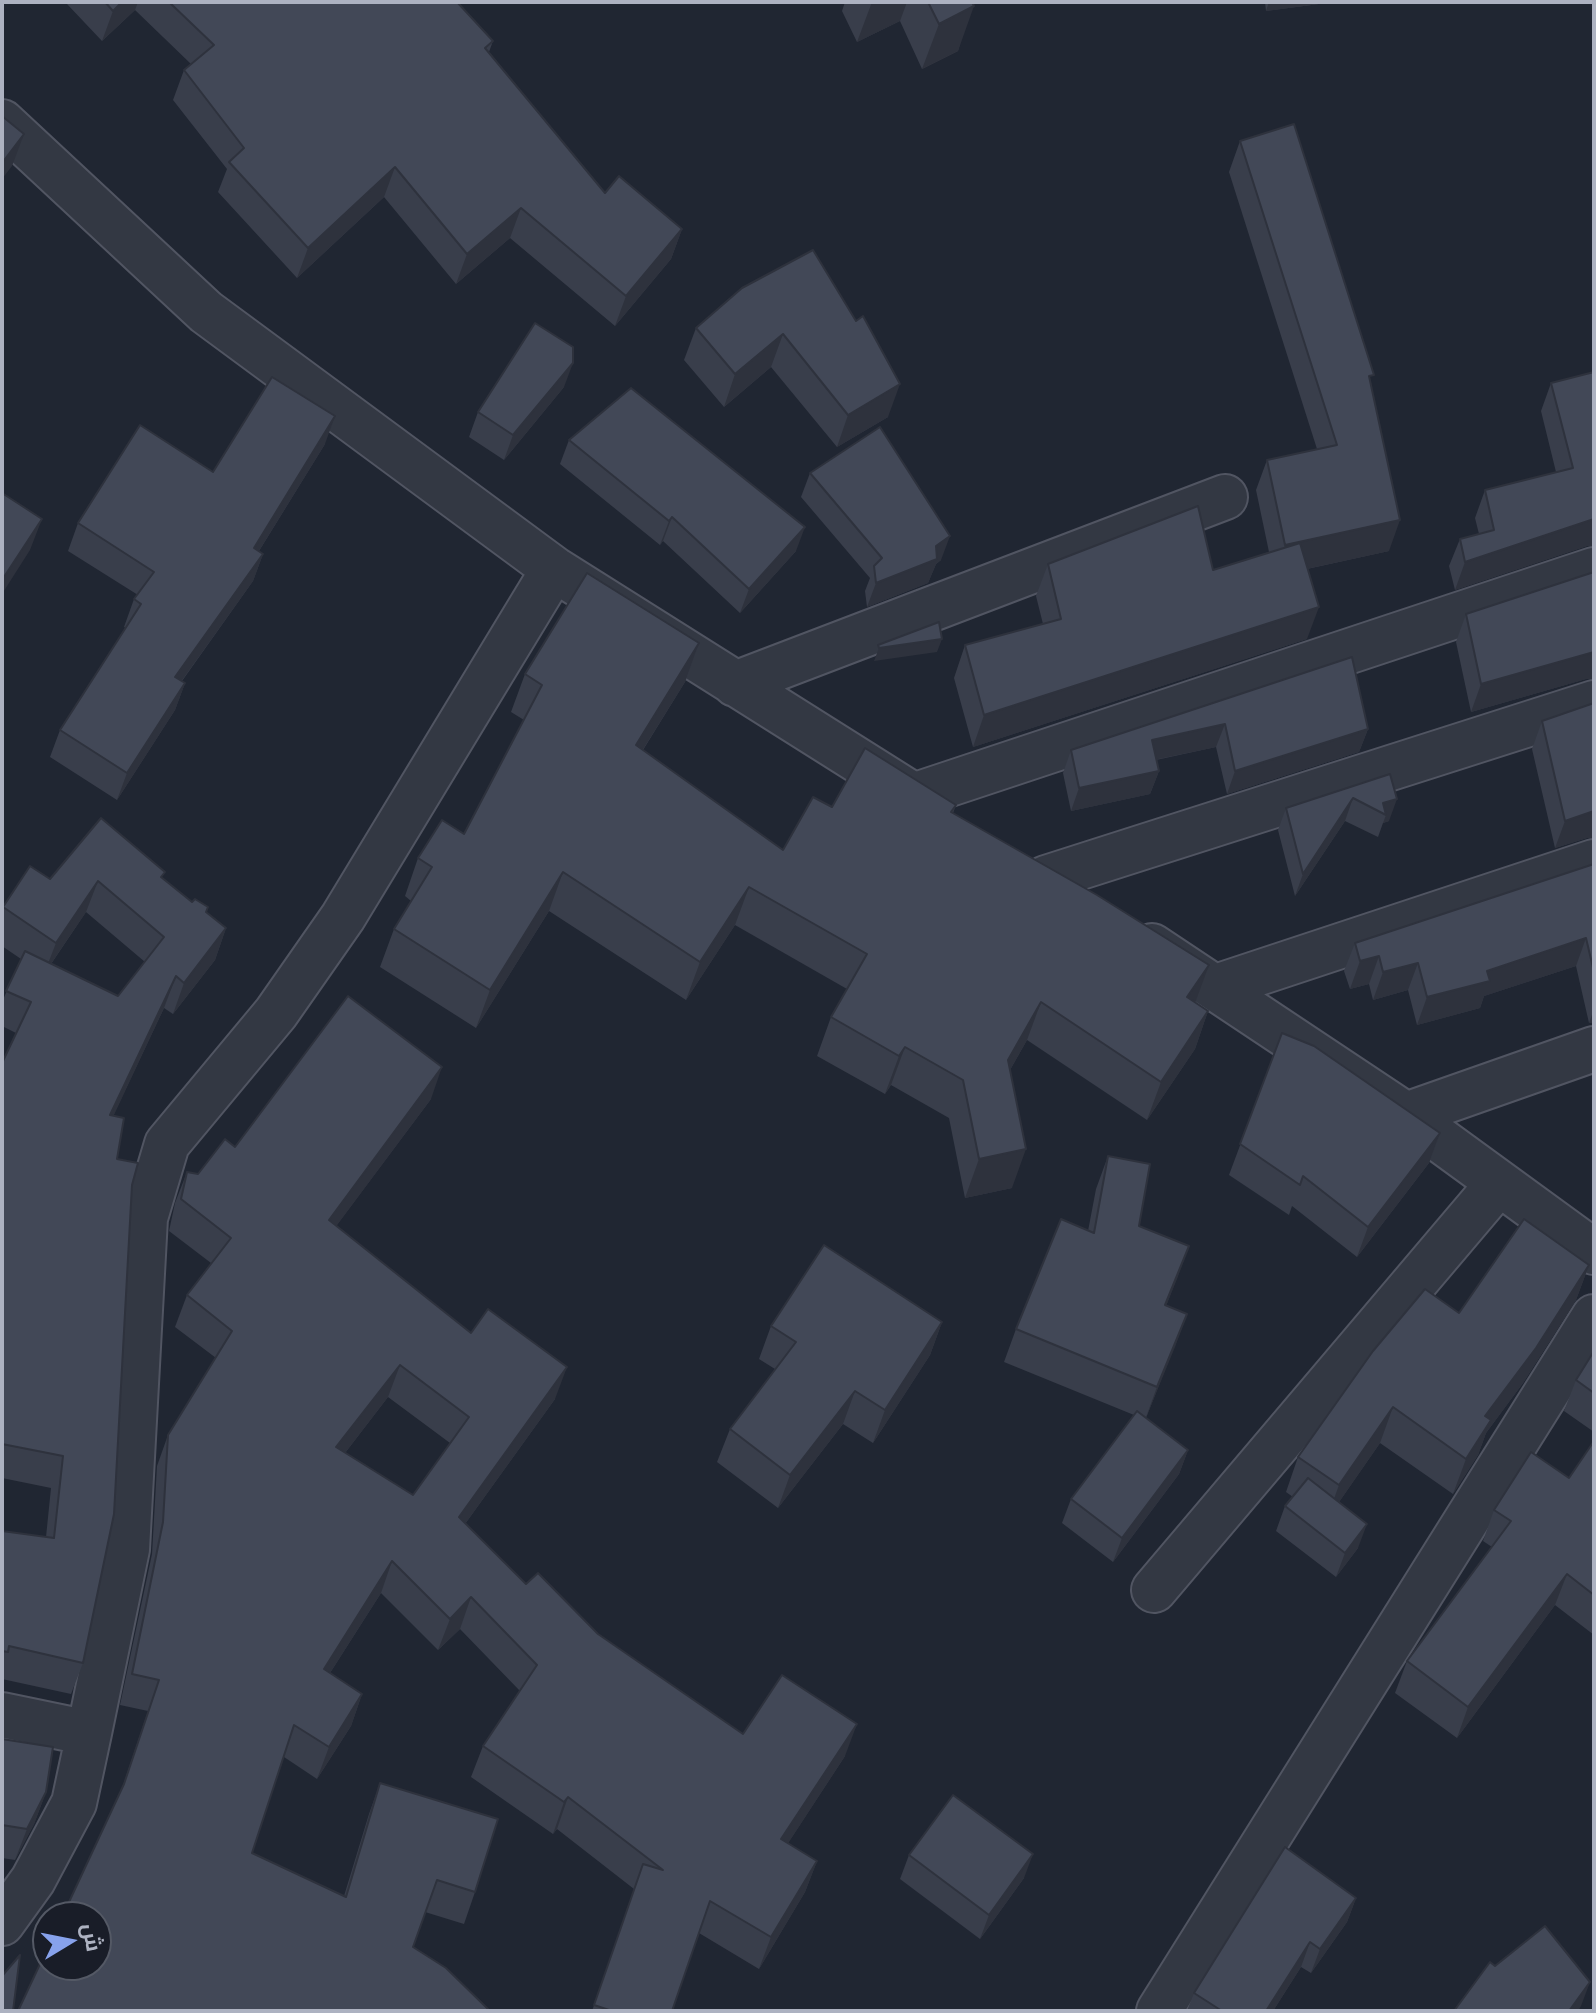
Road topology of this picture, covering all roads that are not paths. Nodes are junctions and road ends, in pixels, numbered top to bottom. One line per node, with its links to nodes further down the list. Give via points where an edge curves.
1 (2, 122): 3 (street, via 206,312)
2 (1225, 497): 5 (street)
3 (554, 569): 5 (street); 22 (street, via 343,917 276,1013 167,1144 145,1218 127,1549)
4 (1594, 570): 7 (street)
5 (735, 684): 7 (street)
6 (1594, 703): 11 (street)
7 (913, 796): 8 (street)
8 (953, 821)
9 (1006, 854): 11 (street)
10 (1594, 862): 14 (street)
11 (1046, 878): 12 (street)
12 (1085, 903)
13 (1124, 928): 14 (street)
14 (1216, 987): 16 (street)
15 (1594, 1049): 16 (street)
16 (1406, 1115): 17 (street)
17 (1499, 1183): 18 (street); 20 (street)
18 (1594, 1252)
19 (1594, 1317): 24 (street)
20 (1154, 1590)
21 (2, 1715): 22 (street)
22 (89, 1733): 23 (street, via 74,1803 33,1880)
23 (2, 1923)
24 (1159, 2011)

